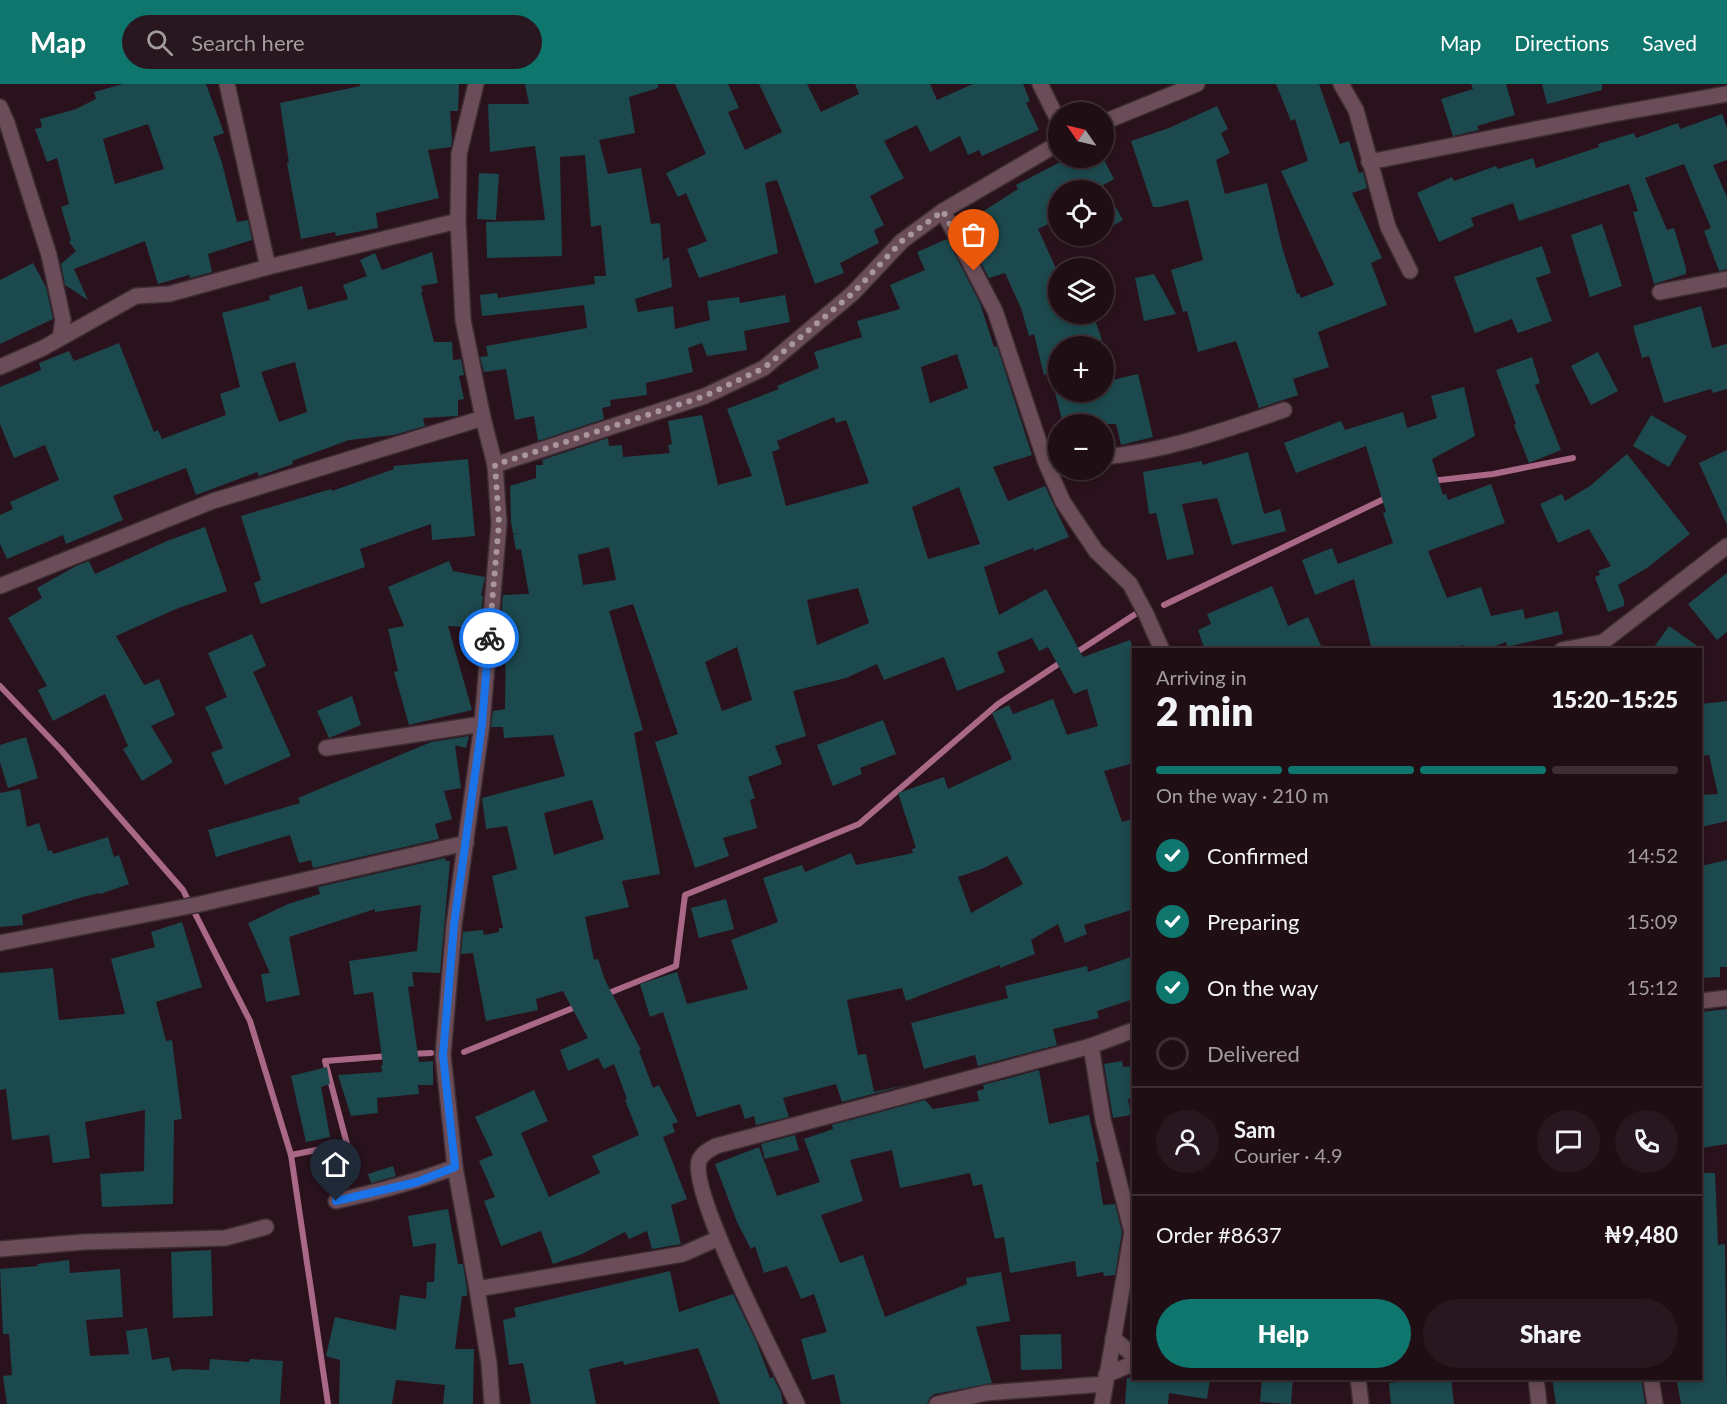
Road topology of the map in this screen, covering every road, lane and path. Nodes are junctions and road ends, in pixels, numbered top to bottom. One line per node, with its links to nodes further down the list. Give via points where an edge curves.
1 (227, 84): 15 (street)
2 (476, 84): 14 (street, via 459,154)
3 (1040, 84): 7 (street)
4 (1197, 84): 9 (street)
5 (1341, 84): 12 (street, via 1356,110)
6 (1727, 94): 12 (street)
7 (1049, 102)
8 (0, 107): 10 (street)
9 (1114, 119)
10 (3, 124): 19 (street, via 49,255 63,320)
11 (1048, 149): 13 (street)
12 (1369, 162): 16 (street, via 1388,227)
13 (943, 211): 23 (street, via 995,311); 25 (street, via 902,241 853,293 764,368 705,396)
14 (458, 221): 15 (street); 22 (street, via 463,320)
15 (268, 267): 19 (street, via 169,294 136,296)
16 (1410, 271)
17 (1727, 279): 18 (street)
18 (1660, 292)
19 (60, 338): 20 (street)
20 (0, 367)
21 (1284, 411): 24 (street, via 1184,443)
22 (483, 418): 25 (street); 28 (street, via 213,501)
23 (1048, 449)
24 (1114, 456)
25 (495, 465): 32 (street, via 499,523)
26 (1058, 480): 30 (street, via 1063,502 1096,551 1130,584)
27 (1727, 546): 29 (street)
28 (0, 586)
29 (1604, 646): 31 (street)
30 (1161, 648)
31 (1583, 648)
32 (482, 724): 33 (street); 34 (street)
33 (326, 748)
34 (466, 843): 35 (street, via 192,906); 40 (street, via 454,925 443,1055)
35 (0, 943)
36 (1727, 998): 37 (street)
37 (1702, 1001)
38 (1132, 1031): 39 (street)
39 (1091, 1046): 43 (street, via 716,1146 702,1154 698,1162 699,1178); 46 (street, via 1103,1120 1132,1232)
40 (455, 1167): 41 (street, via 417,1182); 45 (street)
41 (336, 1201)
42 (266, 1227): 44 (street, via 225,1238)
43 (719, 1238): 45 (street, via 683,1254); 54 (street)
44 (0, 1249)
45 (477, 1289): 53 (street)
46 (1113, 1338): 47 (street); 49 (street)
47 (1132, 1354)
48 (1132, 1364): 49 (street)
49 (1105, 1380): 55 (street, via 986,1393); 56 (street)
50 (1358, 1380): 57 (street)
51 (1536, 1380): 58 (street)
52 (1651, 1380): 59 (street)
53 (492, 1404)
54 (797, 1404)
55 (937, 1404)
56 (1102, 1404)
57 (1361, 1404)
58 (1539, 1404)
59 (1655, 1404)

